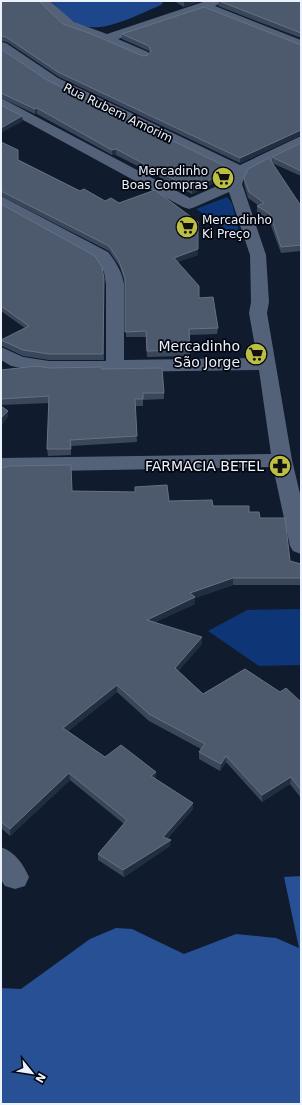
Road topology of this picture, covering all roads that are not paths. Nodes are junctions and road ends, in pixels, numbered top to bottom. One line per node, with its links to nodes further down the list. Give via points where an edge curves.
1 (43, 1): 4 (street, via 69,25)
2 (218, 1): 3 (street)
3 (204, 6): 4 (street); 5 (street)
4 (107, 38): 7 (street)
5 (301, 45)
6 (1, 46): 10 (street, Rua Rubem Amorim, via 53,81)
7 (143, 55)
8 (1, 102): 10 (street, via 189,204)
9 (301, 140): 10 (street)
10 (237, 178): 13 (street, via 258,255 258,313)
11 (1, 201): 14 (street, via 102,256 109,264 115,276)
12 (1, 353): 14 (street, via 18,362 36,366)
13 (266, 364): 14 (street); 15 (street)
14 (114, 367)
15 (282, 460): 16 (street); 17 (street)
16 (1, 465)
17 (301, 546)

